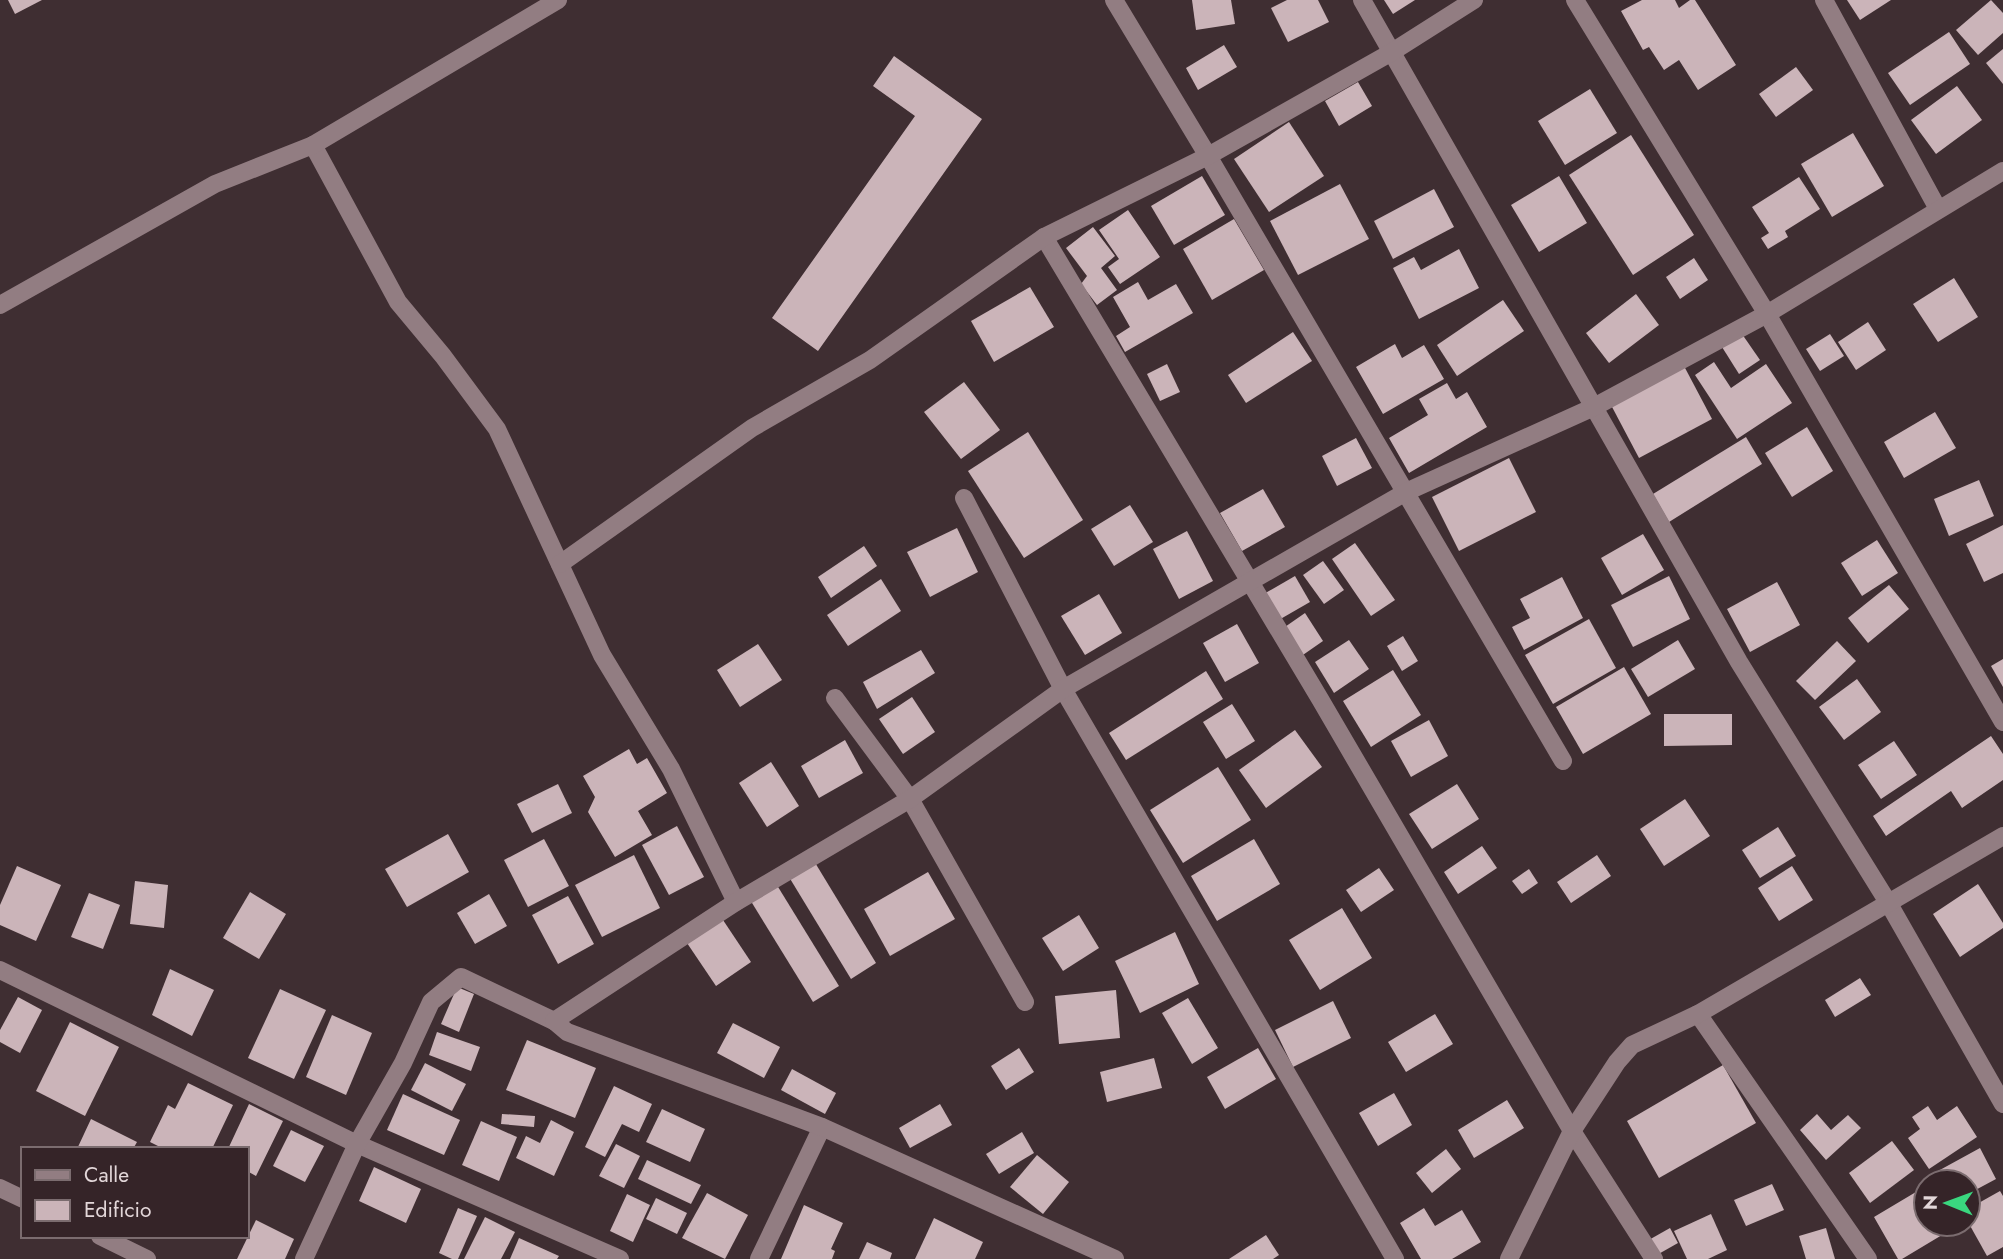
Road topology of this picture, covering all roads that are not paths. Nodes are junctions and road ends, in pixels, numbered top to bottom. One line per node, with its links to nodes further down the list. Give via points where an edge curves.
1 (558, 0): 8 (street)
2 (1114, 0): 9 (street)
3 (1362, 0): 7 (street)
4 (1474, 0): 7 (street)
5 (1575, 0): 14 (street)
6 (1824, 0): 11 (street)
7 (1392, 52): 9 (street); 15 (street)
8 (313, 145): 13 (street, via 215,184); 18 (street, via 398,302 497,429)
9 (1208, 156): 12 (street); 16 (street)
10 (2003, 171): 11 (street)
11 (1938, 209): 14 (street)
12 (1044, 237): 18 (street, via 870,360 752,428); 19 (street)
13 (0, 305)
14 (1767, 314): 15 (street); 22 (street)
15 (1594, 407): 16 (street); 27 (street, via 1740,662)
16 (1406, 492): 19 (street); 23 (street)
17 (964, 498): 20 (street)
18 (560, 564): 26 (street, via 602,655 671,769)
19 (1250, 584): 20 (street); 34 (street)
20 (1063, 689): 24 (street); 44 (street)
21 (835, 698): 24 (street)
22 (2003, 722)
23 (1563, 761)
24 (910, 799): 26 (street); 29 (street)
25 (2003, 836): 27 (street)
26 (736, 902): 31 (street)
27 (1889, 904): 30 (street); 32 (street)
28 (0, 970): 35 (street)
29 (1025, 1002)
30 (1698, 1014): 34 (street, via 1632,1045); 47 (street)
31 (554, 1021): 33 (street, via 567,1032); 35 (street, via 461,977 431,1002)
32 (2003, 1104)
33 (822, 1127): 42 (street); 43 (street)
34 (1572, 1131): 45 (street); 46 (street)
35 (357, 1144): 40 (street); 41 (street)
36 (0, 1188): 37 (street)
37 (21, 1198)
38 (104, 1238): 39 (street)
39 (147, 1259)
40 (304, 1259)
41 (620, 1259)
42 (759, 1259)
43 (1115, 1259)
44 (1395, 1259)
45 (1509, 1259)
46 (1654, 1259)
47 (1868, 1259)

